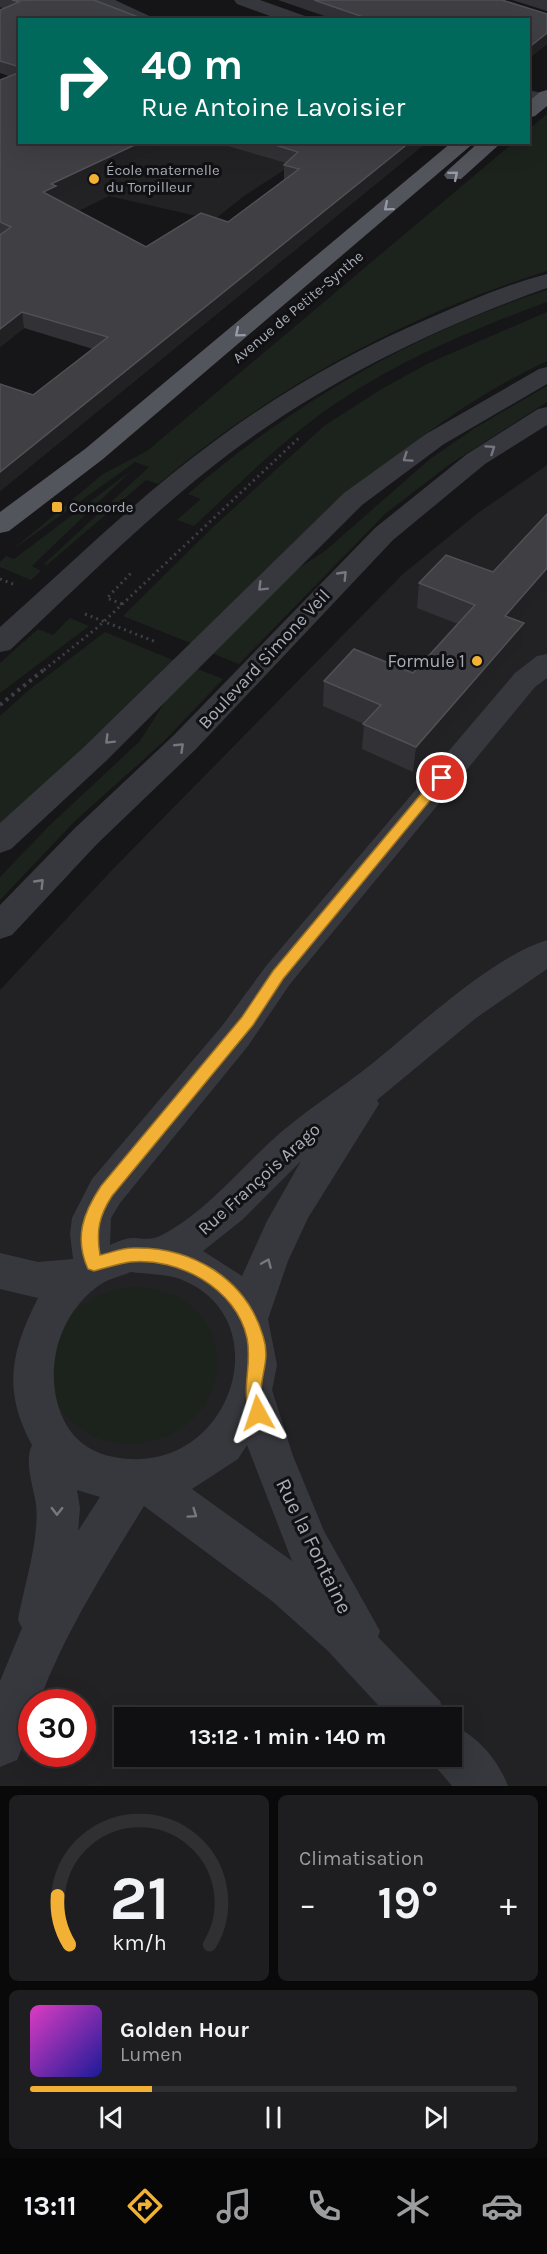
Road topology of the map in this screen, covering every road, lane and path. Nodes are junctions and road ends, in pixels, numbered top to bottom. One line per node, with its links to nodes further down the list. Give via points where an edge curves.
1 (100, 0): 3 (street)
2 (243, 0): 4 (street)
3 (144, 18)
4 (293, 18)
5 (463, 144): 11 (main road, Avenue de Petite-Synthe, one-way to 11)
6 (487, 144): 11 (main road, Avenue de Petite-Synthe, one-way to 6, via 150,429 172,414)
7 (547, 281): 17 (street, via 414,334 282,405 194,469)
8 (547, 374): 18 (street, one-way to 18, via 435,439 379,477)
9 (547, 414): 22 (street, Boulevard Simone Veil, one-way to 9, via 86,836 185,742 384,534 476,459)
10 (305, 433): 14 (path)
11 (94, 454): 12 (main road, Avenue de Petite-Synthe)
12 (0, 525)
13 (138, 566): 14 (path, via 107,598)
14 (122, 604): 16 (path)
15 (78, 612): 16 (path)
16 (103, 621): 18 (path); 20 (path)
17 (0, 643)
18 (192, 657): 21 (street, one-way to 21)
19 (547, 663): 26 (street, via 525,680 420,803 278,975 248,1021 106,1191 92,1213)
20 (0, 705)
21 (0, 842)
22 (0, 926)
23 (547, 953): 24 (street, Rue François Arago, via 489,988)
24 (386, 1073): 25 (street, Rue François Arago, via 290,1147 205,1229); 28 (street, Rue François Arago, one-way to 24, via 290,1214 334,1142)
25 (157, 1256): 26 (street, via 130,1255); 28 (street, via 186,1262 212,1276 233,1294)
26 (82, 1270): 27 (street, via 38,1280); 30 (street, via 39,1302 17,1346 13,1385)
27 (0, 1271)
28 (248, 1318): 29 (street, via 258,1356)
29 (253, 1395): 31 (street, via 240,1421 221,1445 177,1473); 33 (street, Rue la Fontaine, via 278,1473 336,1600)
30 (26, 1430): 31 (street, via 66,1465 93,1477); 32 (street, one-way to 32, via 58,1508)
31 (140, 1481): 32 (street, via 79,1570); 33 (street, Rue la Fontaine, one-way to 33, via 288,1585)
32 (36, 1648): 34 (street)
33 (410, 1702)
34 (0, 1743)
35 (462, 1761): 36 (street)
36 (484, 1786)

